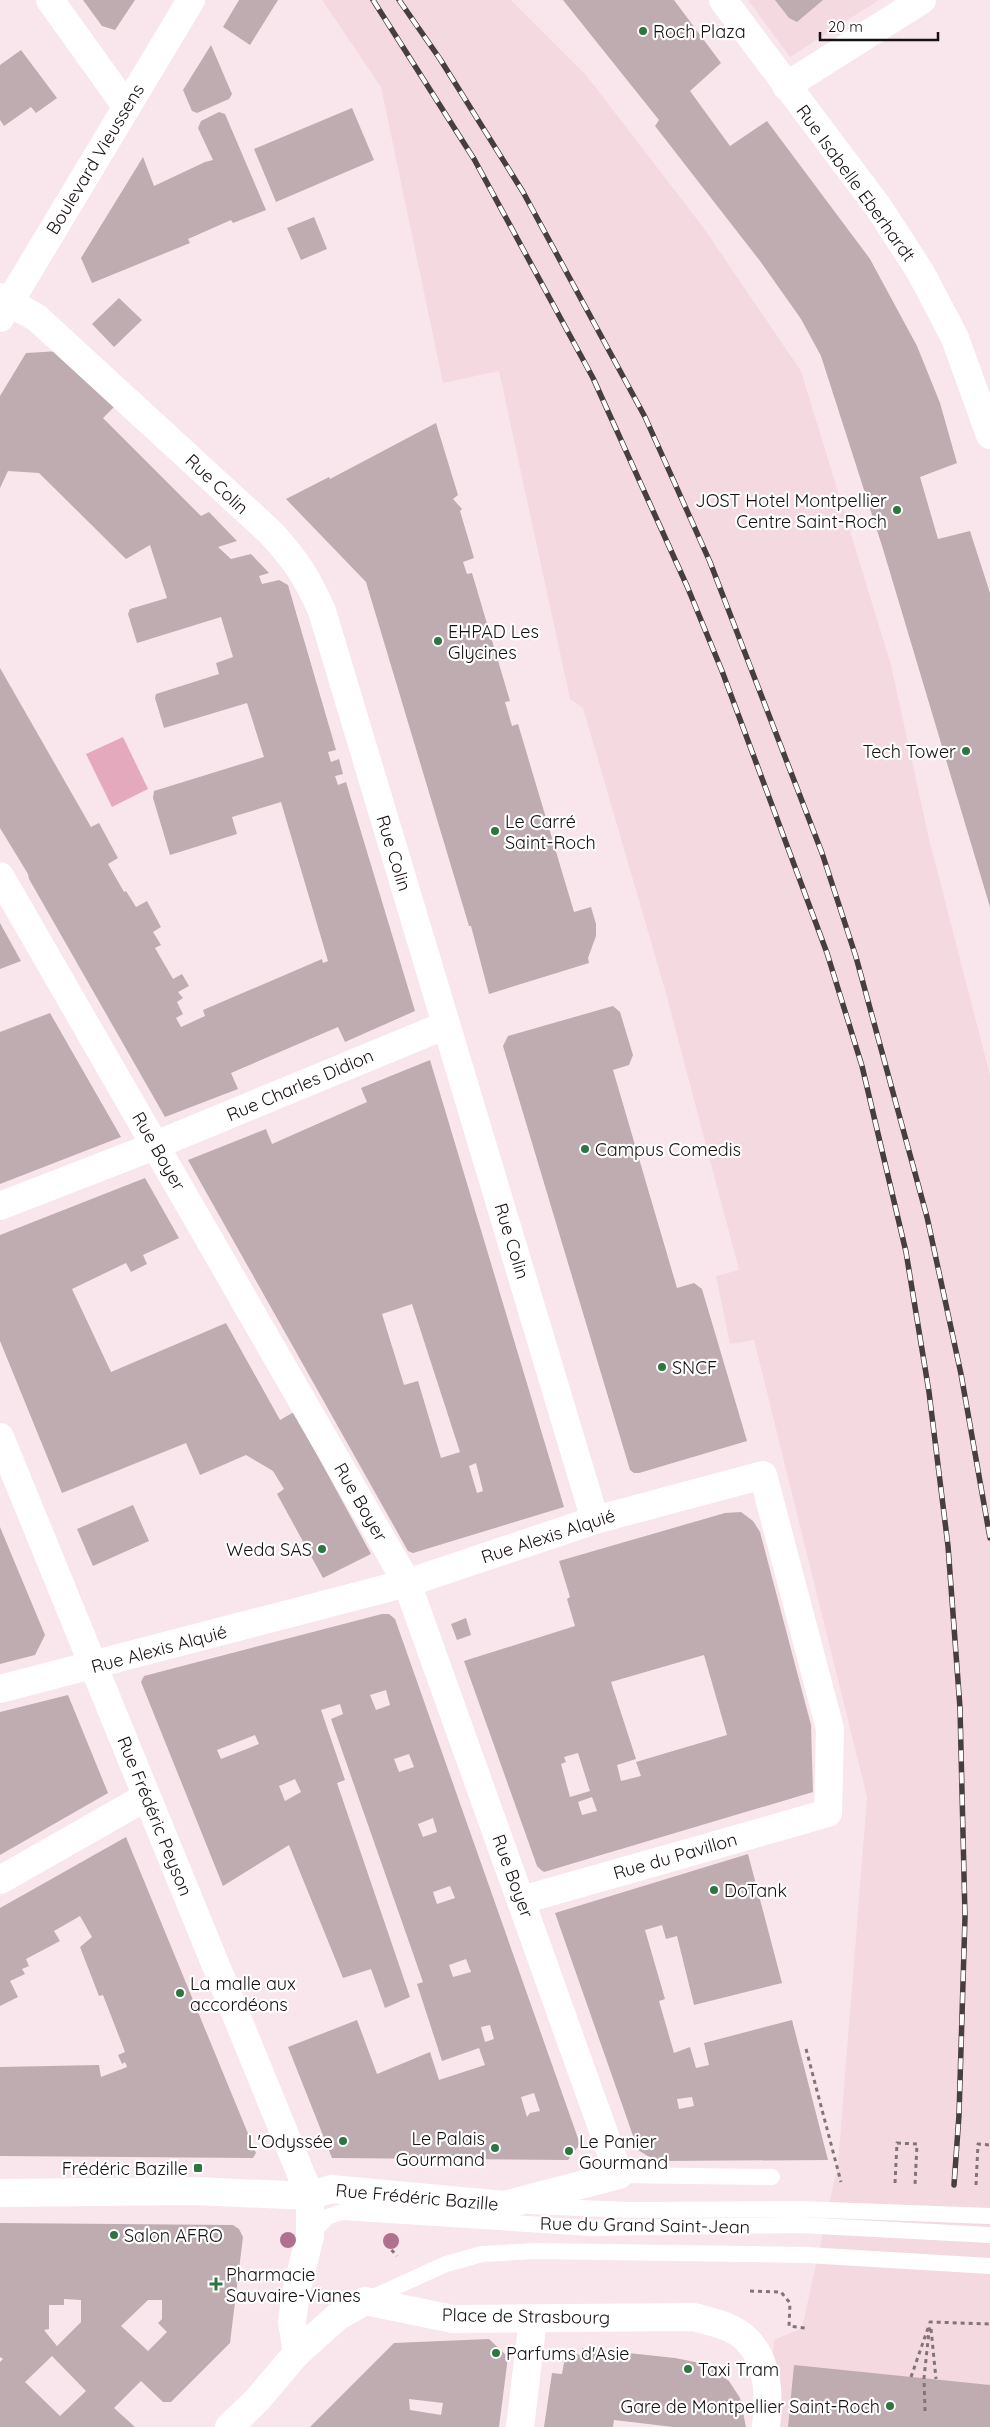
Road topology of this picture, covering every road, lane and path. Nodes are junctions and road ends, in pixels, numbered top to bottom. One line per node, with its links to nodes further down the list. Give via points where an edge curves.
1 (50, 0): 6 (street)
2 (191, 0): 6 (street, Boulevard Vieussens)
3 (723, 0): 5 (street, Rue Isabelle Eberhardt)
4 (922, 0): 5 (street)
5 (786, 86): 8 (street, Rue Isabelle Eberhardt, via 879,208 921,273 955,338)
6 (126, 106): 7 (street, Boulevard Vieussens)
7 (3, 305): 10 (street, Rue Colin, via 37,318 270,532 296,561 322,611)
8 (990, 435)
9 (0, 876): 11 (street, Rue Boyer)
10 (446, 1025): 11 (street, Rue Charles Didion); 14 (street, Rue Colin)
11 (155, 1145): 12 (street, Rue Charles Didion); 15 (street, Rue Boyer)
12 (0, 1206)
13 (0, 1436): 16 (street, Rue Frédéric Peyson)
14 (596, 1520): 15 (street, Rue Alexis Alquié); 19 (street, Rue Alexis Alquié, via 763,1475 830,1729)
15 (407, 1583): 16 (street, Rue Alexis Alquié); 21 (street, Rue Boyer)
16 (95, 1666): 17 (street, Rue Alexis Alquié); 18 (street, Rue Frédéric Peyson)
17 (0, 1689)
18 (146, 1797): 20 (street); 31 (street, Rue Frédéric Peyson)
19 (828, 1813): 21 (street, Rue du Pavillon)
20 (0, 1880)
21 (522, 1900): 24 (street, Rue Boyer)
22 (806, 2049): 27 (path)
23 (990, 2145): 26 (path, via 978,2144)
24 (619, 2175): 25 (lane, Rue Frédéric Bazille); 32 (street, Rue Frédéric Bazille)
25 (772, 2177)
26 (976, 2185)
27 (842, 2186)
28 (895, 2186): 29 (path, via 897,2143 917,2144)
29 (914, 2186)
30 (0, 2193): 31 (street, Rue Frédéric Bazille, via 195,2191)
31 (310, 2196): 32 (street, Rue Frédéric Bazille, via 331,2189); 36 (street)
32 (504, 2205): 34 (lane, Rue du Grand Saint-Jean)
33 (990, 2216): 34 (lane, Rue du Grand Saint-Jean)
34 (800, 2217): 35 (lane, Rue du Grand Saint-Jean); 36 (lane, Rue du Grand Saint-Jean, via 590,2228 342,2212 327,2217)
35 (990, 2235)
36 (310, 2236): 44 (street, via 292,2322)
37 (990, 2266): 39 (lane, Rue du Grand Saint-Jean, via 808,2255 535,2251 482,2254 446,2264)
38 (750, 2291): 43 (path, via 781,2292 790,2304 789,2326)
39 (365, 2301): 40 (street, Place de Strasbourg, via 453,2319); 44 (street, via 337,2317)
40 (533, 2319): 49 (street); 50 (street, Place de Strasbourg, via 694,2317 726,2326 747,2340 763,2366 769,2396)
41 (930, 2322): 42 (path); 45 (path); 46 (path); 47 (path, via 924,2378)
42 (990, 2324)
43 (805, 2328)
44 (298, 2352): 48 (street)
45 (911, 2377)
46 (936, 2379)
47 (925, 2412)
48 (237, 2423)
49 (520, 2427)
50 (766, 2427)

